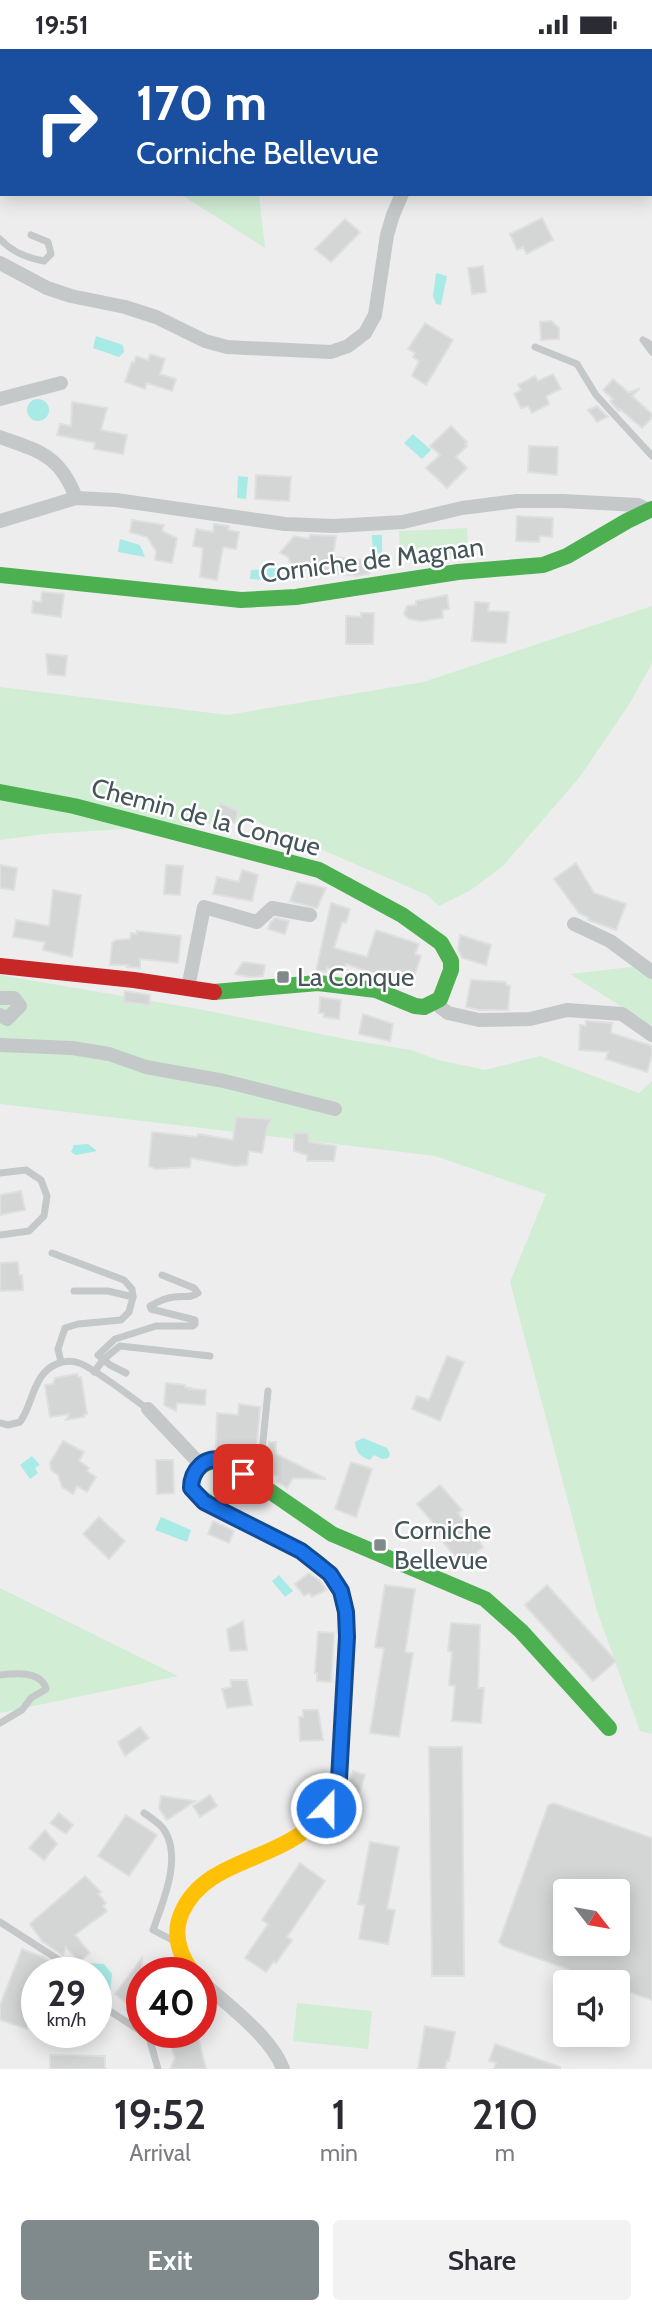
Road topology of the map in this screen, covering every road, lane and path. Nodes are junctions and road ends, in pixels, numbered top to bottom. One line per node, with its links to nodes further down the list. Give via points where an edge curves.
1 (401, 196): 4 (street, via 387,235 375,315 365,333 331,352 227,347 156,317 47,288)
2 (31, 235): 3 (lane, via 48,242 51,254 44,261 29,258)
3 (0, 239)
4 (0, 263)
5 (652, 345): 7 (lane, via 643,340)
6 (535, 347): 11 (lane, via 577,364 596,395)
7 (652, 352)
8 (61, 383): 9 (street)
9 (0, 399)
10 (0, 437): 12 (street, via 46,454 69,480)
11 (652, 456)
12 (76, 498): 13 (street, via 334,526 403,522 517,501); 14 (street)
13 (650, 509): 15 (street, Corniche de Magnan, via 579,551 539,567 461,572 278,600)
14 (0, 521)
15 (0, 575)
16 (0, 792): 23 (street, Chemin de la Conque, via 318,870 402,915 441,943 451,970)
17 (310, 915): 21 (street, via 272,908 257,922 204,907)
18 (574, 924): 20 (street, via 610,941)
19 (0, 966): 21 (street)
20 (652, 972)
21 (188, 988): 23 (street, via 217,992 318,983 376,990 415,1006)
22 (0, 998): 24 (street, via 13,998 20,1006 7,1019)
23 (435, 1003): 25 (street, via 448,1013 479,1020 530,1019 567,1010 622,1014)
24 (0, 1015)
25 (652, 1035)
26 (0, 1045): 27 (street, via 109,1054 146,1067)
27 (335, 1109)
28 (0, 1173): 29 (lane, via 26,1170 41,1180 47,1196 44,1216 29,1231)
29 (0, 1235)
30 (52, 1254): 33 (lane, via 124,1280)
31 (162, 1275): 35 (lane, via 198,1293 154,1303 151,1309 188,1317 195,1321 193,1327 156,1326 115,1339 98,1355)
32 (74, 1291): 33 (lane)
33 (133, 1297): 36 (lane, via 121,1320 65,1328 58,1349)
34 (210, 1356): 35 (lane, via 120,1346)
35 (104, 1359): 37 (lane); 38 (lane)
36 (61, 1362): 37 (lane, via 80,1363); 41 (lane, via 43,1374 20,1422)
37 (94, 1372): 40 (lane)
38 (126, 1373)
39 (268, 1391): 43 (lane)
40 (148, 1409): 42 (street)
41 (0, 1423)
42 (200, 1464): 43 (street, via 226,1461); 49 (street, via 191,1488 204,1502 301,1551 330,1574 344,1601 347,1637 339,1779 334,1795 315,1822 285,1845 194,1891 182,1908)
43 (259, 1485): 46 (street, via 332,1534 485,1599 521,1631)
44 (0, 1675): 45 (lane, via 40,1678 46,1689)
45 (0, 1723)
46 (609, 1728)
47 (144, 1813): 49 (lane, via 163,1828 173,1857 153,1930)
48 (0, 1922): 50 (lane)
49 (177, 1943): 51 (street)
50 (54, 1957)
51 (181, 1957)
52 (217, 1995): 55 (street, via 260,2035)
53 (152, 2048): 54 (lane)
54 (158, 2069)
55 (283, 2069)

